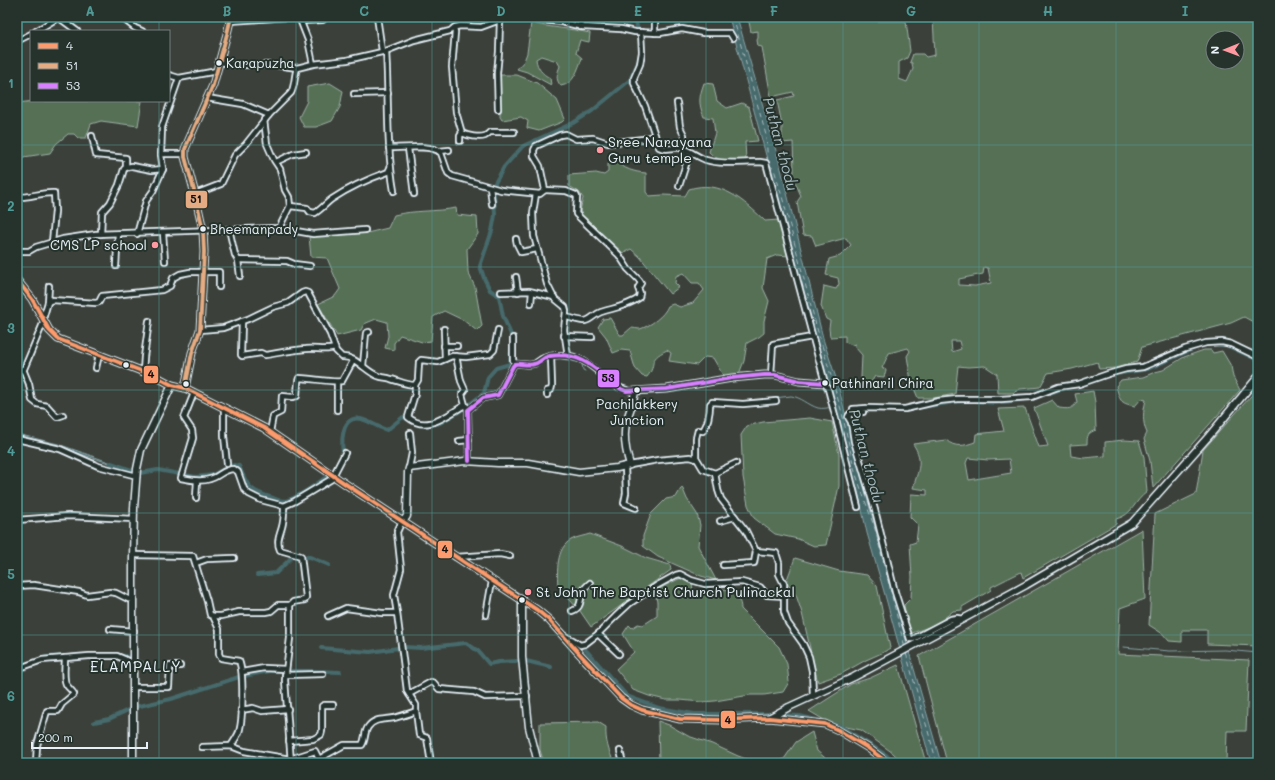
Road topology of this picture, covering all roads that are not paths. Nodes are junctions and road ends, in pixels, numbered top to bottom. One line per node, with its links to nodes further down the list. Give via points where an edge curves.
1 (58, 17): 16 (street); 17 (street)
2 (121, 17): 18 (street)
3 (289, 17): 10 (street)
4 (326, 17): 11 (street, via 323,20)
5 (378, 17): 24 (street)
6 (508, 17): 13 (street)
7 (515, 17): 14 (street, via 561,22)
8 (581, 17): 14 (street)
9 (655, 17): 20 (street)
10 (229, 19): 25 (main road)
11 (300, 19): 26 (street)
12 (492, 20): 13 (street); 15 (street, via 482,27)
13 (500, 20): 35 (street, via 496,73)
14 (580, 27): 19 (street)
15 (454, 28): 24 (street); 39 (street, via 452,67 456,112)
16 (38, 30)
17 (76, 30)
18 (140, 30)
19 (639, 32): 20 (street); 40 (street, via 642,52 634,83)
20 (655, 33): 22 (street, via 682,29 703,33 730,33)
21 (30, 34): 23 (street)
22 (733, 38)
23 (17, 41)
24 (384, 51): 26 (street, via 344,61); 31 (street)
25 (220, 62): 27 (street); 28 (main road)
26 (313, 64): 27 (street)
27 (297, 68): 36 (street, via 293,89)
28 (217, 71): 30 (street); 33 (main road)
29 (170, 75): 30 (street)
30 (179, 78): 49 (street, via 162,127)
31 (388, 93): 32 (street); 43 (street)
32 (354, 94)
33 (207, 98): 36 (street, via 243,104); 50 (main road, via 186,145)
34 (677, 103): 47 (street)
35 (498, 110)
36 (269, 115): 37 (street)
37 (264, 120): 51 (street, via 267,144); 59 (street, via 232,158 221,184)
38 (514, 132): 39 (street, via 490,132 486,136 467,136)
39 (462, 133): 42 (street)
40 (655, 135): 47 (street, via 661,148); 57 (street, via 608,143 593,138 576,139 566,134 536,146 534,156 540,166)
41 (92, 136): 52 (street, via 96,155 126,158)
42 (460, 141)
43 (389, 148): 44 (street); 53 (street)
44 (408, 148): 45 (street); 60 (street)
45 (439, 150): 46 (street); 56 (street, via 452,176)
46 (449, 150)
47 (685, 150): 55 (street, via 687,161); 103 (street, via 704,160 721,163 767,164)
48 (306, 152): 51 (street, via 292,154)
49 (161, 154): 50 (street); 54 (street)
50 (185, 154): 59 (main road)
51 (276, 162): 64 (street)
52 (126, 168): 54 (street, via 132,166 152,170); 70 (street, via 110,203 102,212)
53 (390, 168): 58 (street); 64 (street, via 388,172 351,187 315,213 307,208)
54 (163, 169): 72 (street, via 146,201)
55 (679, 186)
56 (491, 187): 61 (street); 63 (street)
57 (545, 190): 61 (street); 93 (street, via 566,191 576,195 576,214 619,255 641,283 638,288 639,298 633,302 600,312 585,321)
58 (394, 191)
59 (195, 194): 66 (main road)
60 (414, 194)
61 (536, 194): 75 (street, via 533,226)
62 (17, 197): 74 (street, via 54,193)
63 (492, 204)
64 (290, 206): 65 (street)
65 (278, 228): 67 (street); 68 (street, via 313,234)
66 (202, 230): 67 (street); 69 (street); 81 (main road)
67 (229, 230): 77 (street)
68 (366, 230)
69 (163, 233): 72 (street); 78 (street)
70 (101, 234): 71 (street); 74 (street)
71 (118, 234): 72 (street); 79 (street)
72 (137, 234)
73 (516, 239): 75 (street, via 521,252)
74 (52, 242): 76 (street, via 28,251)
75 (537, 249): 90 (street, via 547,284)
76 (17, 251)
77 (238, 260): 80 (street, via 287,261); 82 (street)
78 (165, 261)
79 (116, 266)
80 (310, 266)
81 (204, 272): 86 (street, via 219,272); 91 (street, via 180,274 173,278 168,288 162,290 102,296 96,303 52,300); 97 (main road)
82 (240, 276)
83 (516, 277): 88 (street)
84 (17, 280): 94 (main road)
85 (49, 286): 91 (street)
86 (219, 287)
87 (501, 292): 88 (street)
88 (518, 292): 89 (street)
89 (532, 292): 90 (street); 92 (street)
90 (554, 297): 93 (street, via 565,307)
91 (48, 302): 94 (street)
92 (532, 303)
93 (566, 317): 101 (street)
94 (44, 320): 108 (main road, via 58,339); 118 (street)
95 (149, 320): 120 (street)
96 (242, 321): 97 (street, via 218,329); 107 (street, via 242,356); 107 (street, via 288,303 305,292 308,293 330,334)
97 (200, 330): 127 (main road)
98 (444, 330): 105 (street)
99 (498, 330): 109 (street, via 494,350 490,354)
100 (369, 332): 115 (street, via 366,333)
101 (564, 336): 102 (street); 111 (street)
102 (592, 337)
103 (812, 337): 121 (street, via 773,344); 124 (street)
104 (514, 338): 116 (street)
105 (444, 346): 106 (street); 113 (street)
106 (457, 346)
107 (335, 348): 114 (street, via 342,358)
108 (99, 355): 117 (street); 120 (main road)
109 (456, 356): 113 (street); 132 (street, via 465,390 462,394)
110 (551, 356): 111 (street); 116 (street, via 535,364); 130 (street, via 552,386)
111 (568, 356): 128 (street, via 587,363 621,389)
112 (1258, 357): 134 (street, via 1231,344 1206,343 1143,367 1058,387 1032,397 956,399 905,409)
113 (445, 359): 126 (street, via 438,362 421,360)
114 (354, 361): 115 (street); 123 (street, via 342,381)
115 (363, 366): 126 (street, via 377,376 402,384)
116 (513, 367): 132 (street, via 498,395 483,398)
117 (96, 368)
118 (23, 369): 119 (street); 137 (street, via 32,400 47,406 58,417)
119 (17, 371)
120 (143, 372): 125 (main road)
121 (771, 375): 124 (main road); 128 (main road)
122 (1258, 377): 182 (main road, via 1132,523)
123 (337, 382): 135 (street); 138 (street, via 299,378 297,396 282,396 281,412 273,416)
124 (825, 383): 157 (street)
125 (172, 384): 127 (main road); 150 (main road, via 144,442 139,455)
126 (415, 385): 132 (street, via 408,417 421,423 433,423)
127 (185, 388): 129 (main road)
128 (635, 391): 148 (main road, via 624,438)
129 (194, 393): 133 (main road); 153 (street, via 184,418 194,434 181,478)
130 (547, 395)
131 (776, 401): 144 (street, via 743,404 712,402 707,425 696,438)
132 (466, 407): 141 (street)
133 (224, 408): 138 (main road); 147 (street)
134 (853, 409)
135 (337, 410)
136 (863, 412): 182 (street, via 852,413 848,417 907,634 913,639 951,619)
137 (63, 415)
138 (270, 432): 152 (main road)
139 (410, 433): 149 (street)
140 (17, 439): 150 (street, via 60,449 98,466)
141 (469, 440): 142 (street); 145 (street)
142 (459, 441)
143 (346, 454): 152 (street)
144 (696, 459): 148 (street, via 690,457 658,460); 151 (street, via 702,469)
145 (469, 461): 148 (main road, via 540,464 580,472); 149 (main road)
146 (736, 463): 151 (street)
147 (228, 464)
148 (628, 466): 156 (street, via 624,504)
149 (410, 468): 162 (main road, via 407,516)
150 (137, 473): 159 (main road)
151 (715, 473): 158 (street, via 720,499)
152 (331, 475): 155 (street); 162 (main road)
153 (197, 480): 154 (street); 155 (street, via 210,479 225,470 234,469 249,494)
154 (196, 498)
155 (284, 506): 176 (street, via 278,546 280,550 301,556 306,597 304,601 293,602)
156 (636, 508)
157 (858, 508)
158 (735, 517): 161 (street); 163 (street, via 746,531)
159 (134, 519): 160 (street, via 68,516); 164 (main road)
160 (17, 520)
161 (720, 521)
162 (403, 522): 166 (main road); 178 (street, via 397,532 401,569 394,595)
163 (756, 551): 169 (street, via 754,563); 173 (street, via 776,553)
164 (133, 555): 168 (street, via 193,556); 174 (main road)
165 (510, 556): 166 (street, via 500,554)
166 (455, 557): 170 (main road)
167 (234, 558): 168 (street, via 207,559)
168 (196, 563): 180 (street, via 208,609)
169 (723, 565)
170 (492, 581): 175 (main road); 179 (street)
171 (590, 583): 177 (street, via 583,591 580,605)
172 (17, 586): 174 (street, via 34,585 87,595 110,592)
173 (785, 596): 185 (street, via 767,595 760,587 742,582 705,584 678,574 629,604); 198 (street, via 784,612 788,623 809,657)
174 (133, 600): 184 (main road)
175 (522, 600): 186 (main road, via 542,613); 199 (main road, via 522,657)
176 (290, 605): 180 (street, via 278,605 266,612 239,612); 191 (street, via 290,638)
177 (572, 611)
178 (398, 613): 181 (street, via 346,608); 197 (street, via 402,663)
179 (486, 615)
180 (214, 616): 194 (street, via 219,629 219,654 221,658 239,661)
181 (328, 616)
182 (960, 620): 198 (main road, via 854,677)
183 (110, 629): 184 (street)
184 (134, 631): 189 (main road)
185 (598, 634): 186 (street, via 580,645); 187 (street)
186 (562, 635): 204 (main road, via 620,698 642,710 685,720)
187 (619, 654)
188 (65, 658): 189 (street, via 117,656); 192 (street, via 42,660); 210 (street, via 66,684 74,694 58,711 47,710 37,745)
189 (134, 661): 196 (main road)
190 (180, 666): 196 (street, via 170,666 169,687)
191 (286, 668): 194 (street, via 264,668); 195 (street)
192 (17, 669)
193 (323, 674): 195 (street)
194 (242, 675): 202 (street)
195 (285, 675): 201 (street)
196 (134, 687): 211 (main road)
197 (409, 694): 199 (street, via 431,682 440,689 474,692 485,697); 203 (street, via 416,705)
198 (813, 695): 204 (main road)
199 (527, 696): 213 (main road, via 529,727)
200 (333, 705): 205 (street, via 322,706 321,735 313,739)
201 (288, 709): 202 (street); 205 (street)
202 (241, 710): 206 (street, via 239,731)
203 (416, 711): 209 (street, via 374,721 367,728 362,745 344,745 319,759 315,751); 212 (street, via 419,735 427,738)
204 (769, 718): 215 (main road, via 825,724 868,748)
205 (289, 741): 209 (street)
206 (231, 746): 207 (street); 209 (street)
207 (202, 747)
208 (620, 751): 214 (street)
209 (290, 761)
210 (36, 763)
211 (132, 763)
212 (432, 763)
213 (538, 763)
214 (623, 763)
215 (888, 763)

